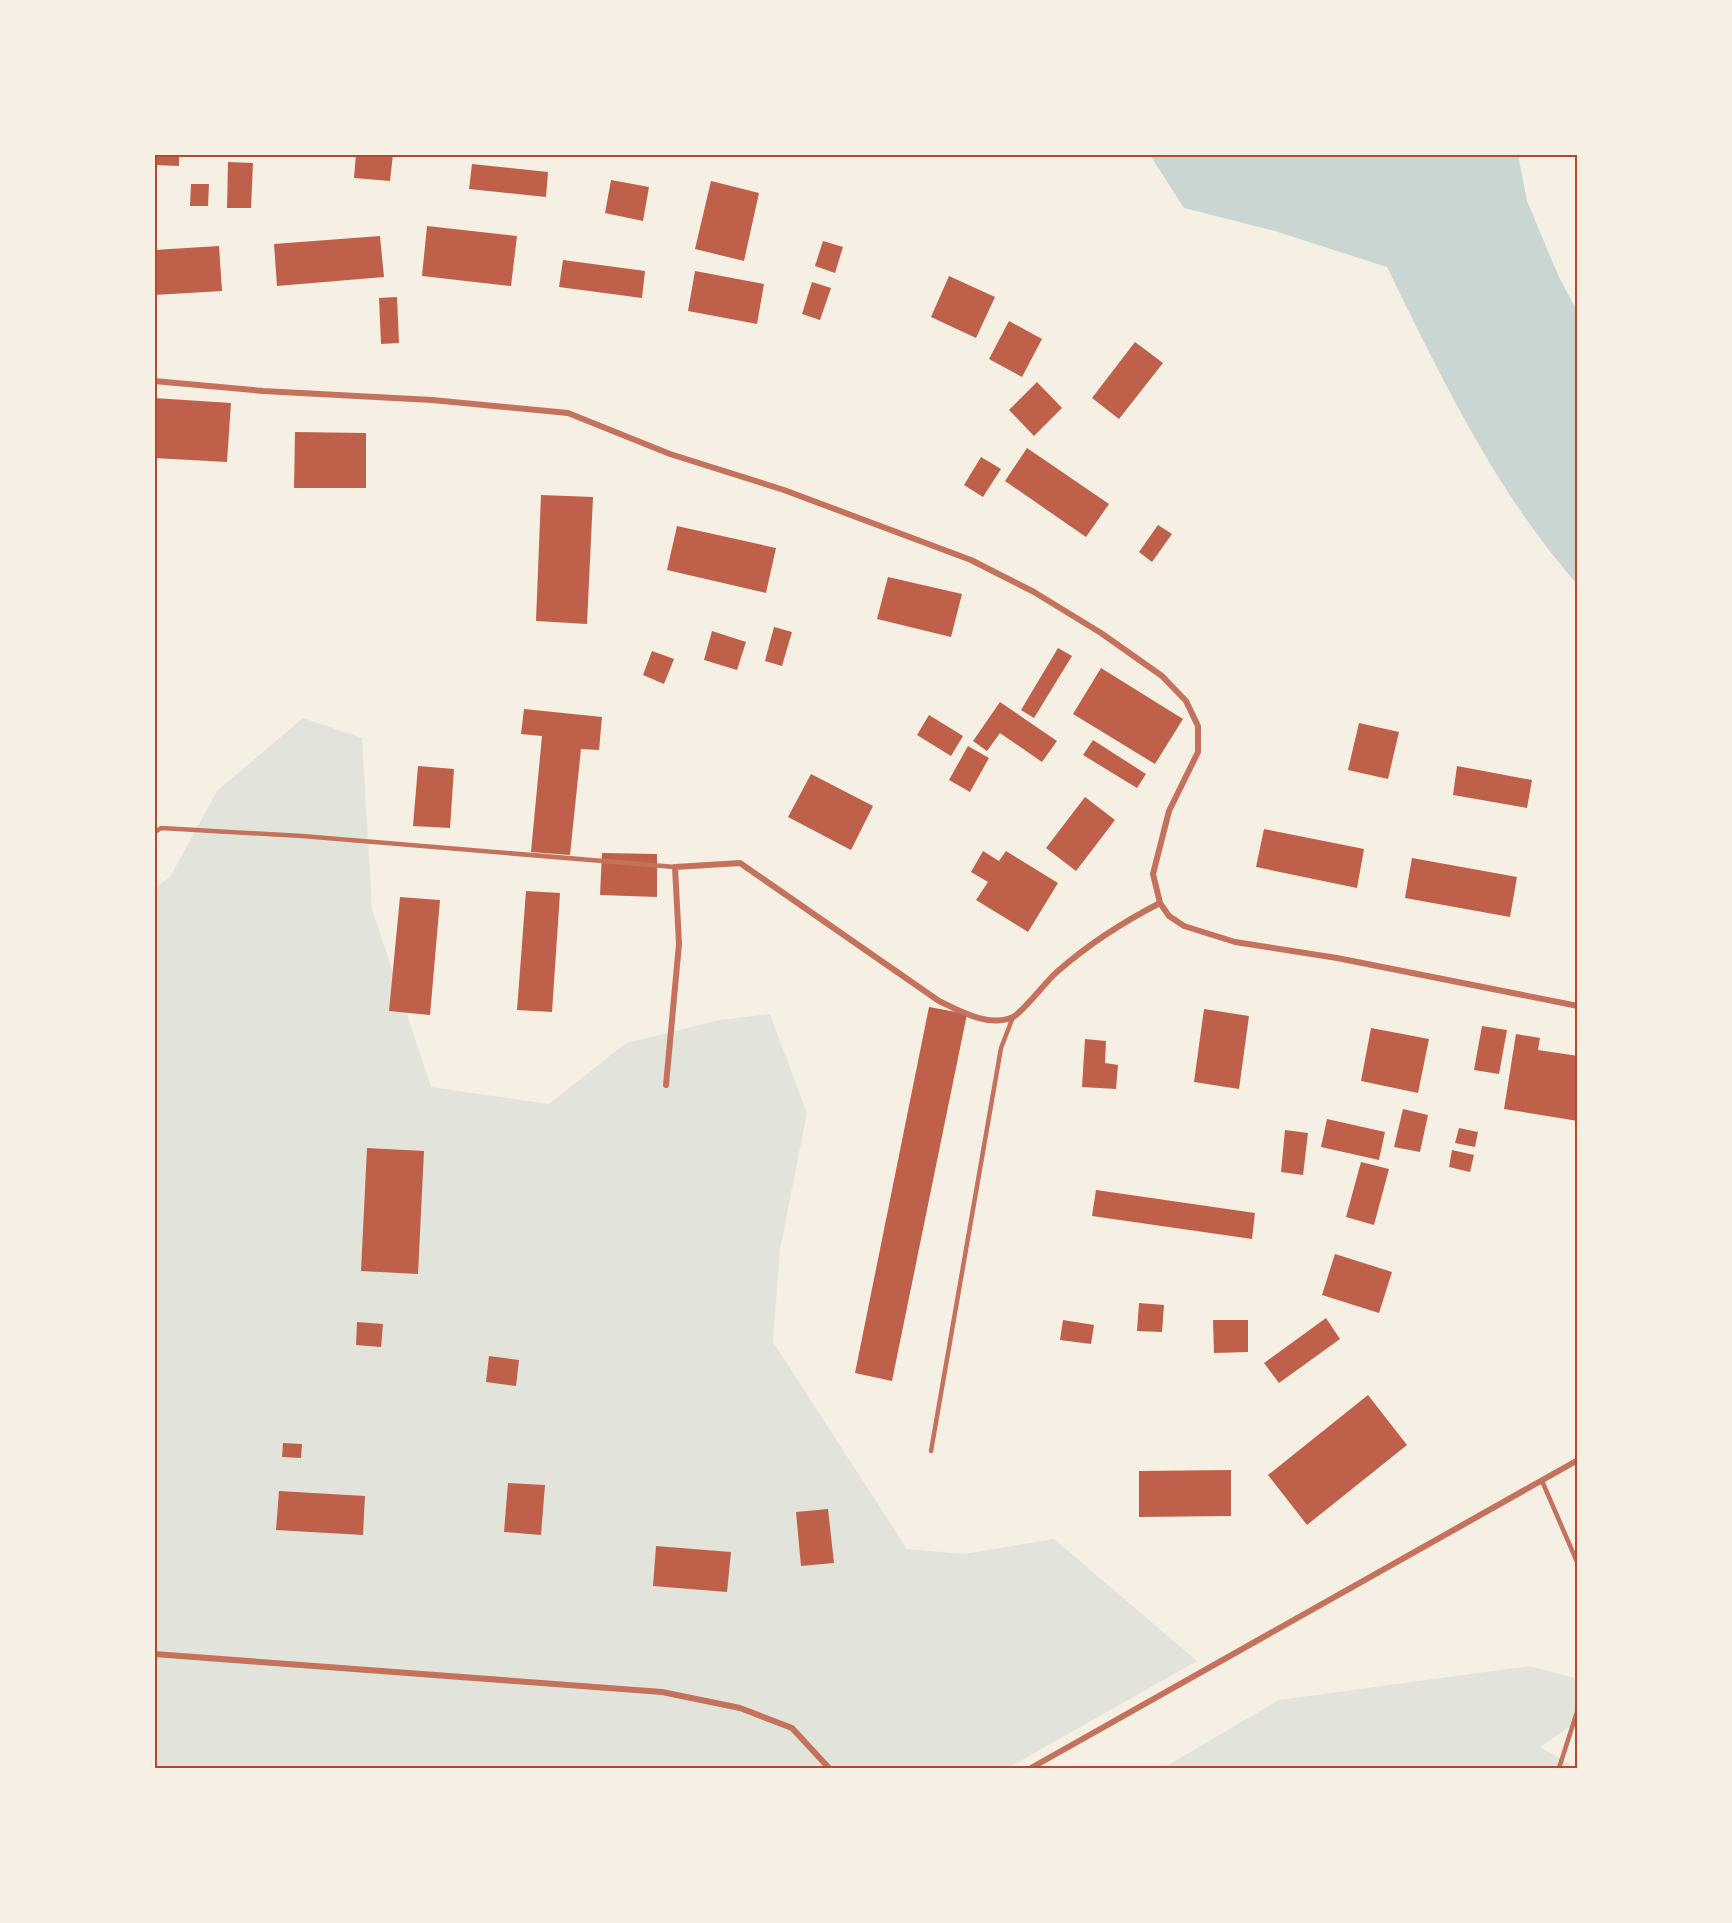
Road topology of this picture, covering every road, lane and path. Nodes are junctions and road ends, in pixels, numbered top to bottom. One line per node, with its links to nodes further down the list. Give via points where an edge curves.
1 (154, 381): 4 (street, via 568,413 670,454 868,520 971,560 1034,592 1162,676 1186,701 1198,726 1198,752 1169,811 1153,874)
2 (154, 834): 3 (lane, via 161,828 302,836)
3 (675, 867): 6 (street, via 740,863 939,1001 973,1017); 7 (street, via 679,944)
4 (1160, 903): 5 (street, via 1169,916 1184,926 1235,942); 6 (street, via 1089,945)
5 (1578, 1006)
6 (1013, 1017): 8 (lane, via 1001,1048)
7 (666, 1085)
8 (931, 1451)
9 (1578, 1460): 10 (street)
10 (1542, 1480): 11 (lane); 15 (street)
11 (1578, 1564)
12 (154, 1654): 14 (street, via 662,1692 740,1708 792,1728)
13 (1578, 1709): 16 (lane)
14 (829, 1768)
15 (1031, 1768)
16 (1559, 1768)

